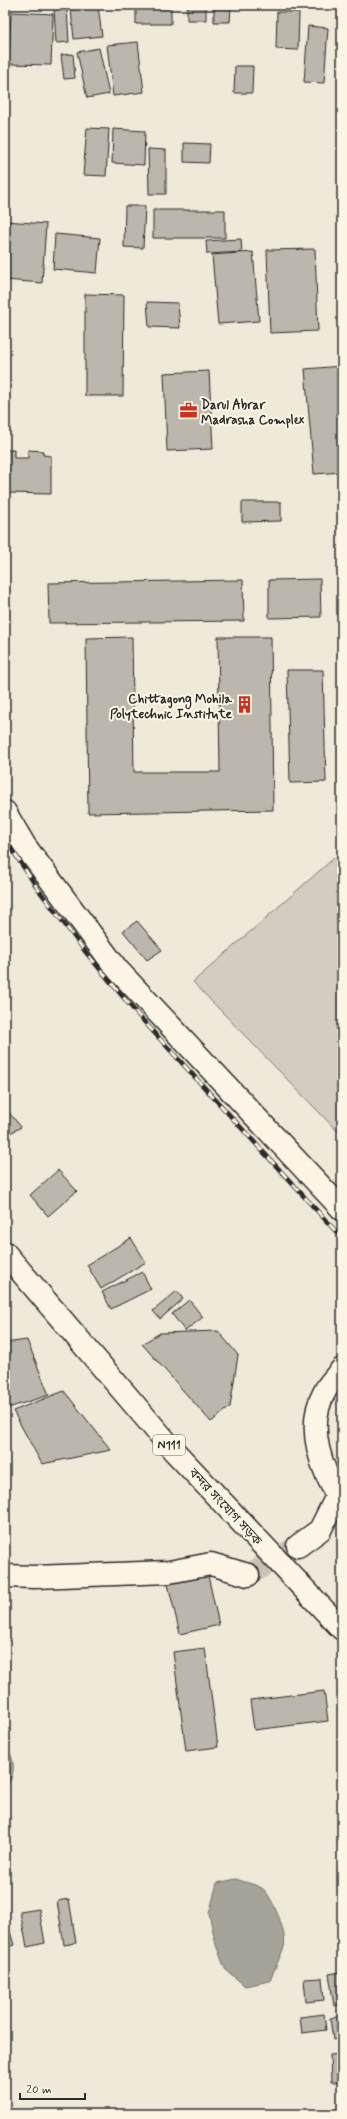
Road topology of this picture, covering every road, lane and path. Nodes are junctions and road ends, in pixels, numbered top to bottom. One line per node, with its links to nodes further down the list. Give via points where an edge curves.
1 (5, 812): 2 (main road, via 25,846 117,969)
2 (342, 1209)
3 (5, 1253): 9 (main road, বন্দর সংযোগ সড়ক / N111, via 174,1451)
4 (342, 1369): 5 (main road, via 323,1393 315,1431 318,1453)
5 (340, 1499): 6 (main road, via 320,1530)
6 (298, 1546)
7 (248, 1575): 8 (main road, via 211,1564 169,1572)
8 (5, 1576)
9 (342, 1629)

